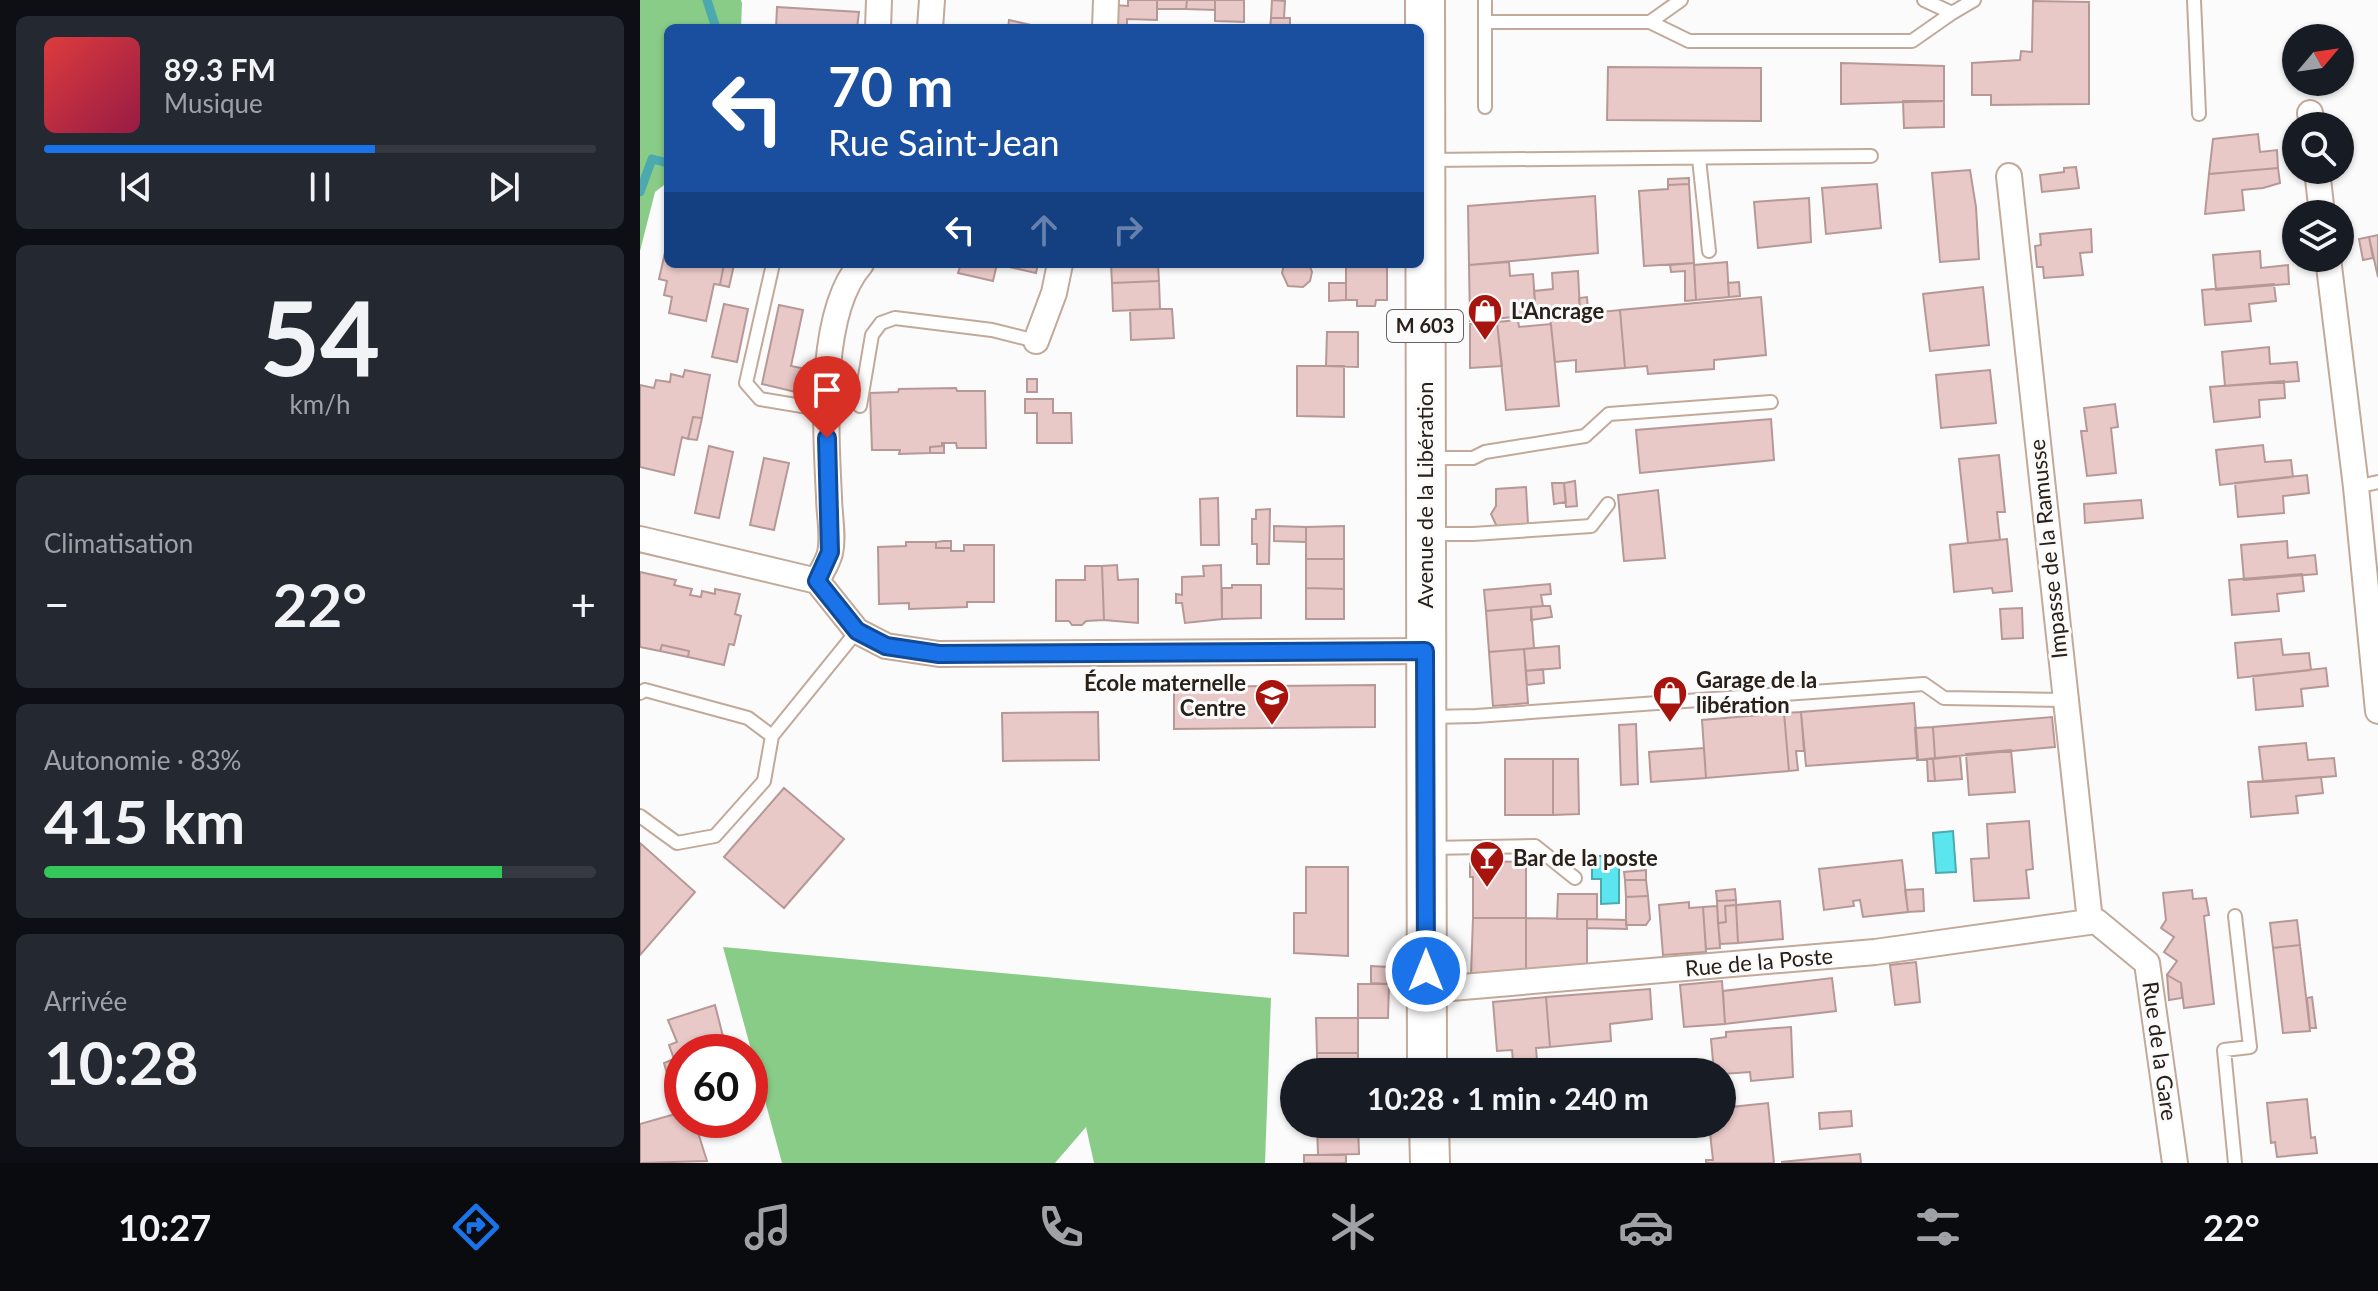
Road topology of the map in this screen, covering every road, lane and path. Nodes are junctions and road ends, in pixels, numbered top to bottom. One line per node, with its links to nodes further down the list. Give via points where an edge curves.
1 (879, 0): 13 (street)
2 (932, 0): 14 (street)
3 (1106, 0): 15 (street)
4 (1425, 0): 20 (main road, Avenue de la Libération / M 603)
5 (1485, 0): 11 (lane)
6 (1681, 0): 12 (lane)
7 (1924, 0): 10 (lane)
8 (1974, 0): 10 (lane)
9 (2194, 0): 17 (lane)
10 (1952, 13): 12 (lane, via 1912,41 1689,41)
11 (1485, 22): 12 (lane); 16 (lane)
12 (1650, 22)
13 (878, 24)
14 (930, 24)
15 (1105, 24)
16 (1485, 107)
17 (2199, 114)
18 (1871, 156): 19 (lane)
19 (1699, 159): 20 (lane); 22 (lane)
20 (1425, 160): 31 (main road, Avenue de la Libération / M 603)
21 (2009, 176): 40 (street, Impasse de la Ramusse)
22 (1709, 251)
23 (772, 268): 30 (lane, via 746,383 760,399)
24 (857, 268): 30 (street, via 841,294)
25 (1059, 268): 27 (street)
26 (2330, 272): 32 (street)
27 (1036, 341): 29 (lane, via 895,318 881,323 872,335)
28 (1771, 402): 31 (lane, via 1609,414 1585,436 1473,458)
29 (860, 406)
30 (826, 410): 36 (street, via 830,552)
31 (1425, 458): 34 (main road, Avenue de la Libération / M 603)
32 (2367, 485): 41 (street)
33 (1608, 504): 34 (lane, via 1591,526)
34 (1425, 534): 38 (main road, Avenue de la Libération / M 603)
35 (640, 539): 36 (street)
36 (817, 581): 37 (street)
37 (857, 631): 38 (street, via 886,646 939,654); 43 (lane)
38 (1425, 651): 42 (main road, Avenue de la Libération / M 603)
39 (640, 693): 43 (lane, via 645,690 748,718)
40 (2065, 700): 42 (lane, via 1944,698 1924,684); 48 (street, Impasse de la Ramusse)
41 (2378, 711)
42 (1426, 718): 45 (main road, Avenue de la Libération / M 603)
43 (772, 736): 44 (lane, via 764,781 715,836 677,843)
44 (640, 816)
45 (1426, 848): 46 (lane, via 1535,846); 49 (main road, Avenue de la Libération / M 603)
46 (1575, 878)
47 (2235, 916): 54 (lane, via 2250,1047 2224,1050)
48 (2090, 921): 49 (street, Rue de la Poste, via 1875,952); 53 (street, Rue de la Gare, via 2147,963)
49 (1427, 990): 50 (main road, M 603)
50 (1427, 1058)
51 (1429, 1138): 52 (main road)
52 (1430, 1163)
53 (2175, 1163)
54 (2235, 1163)

